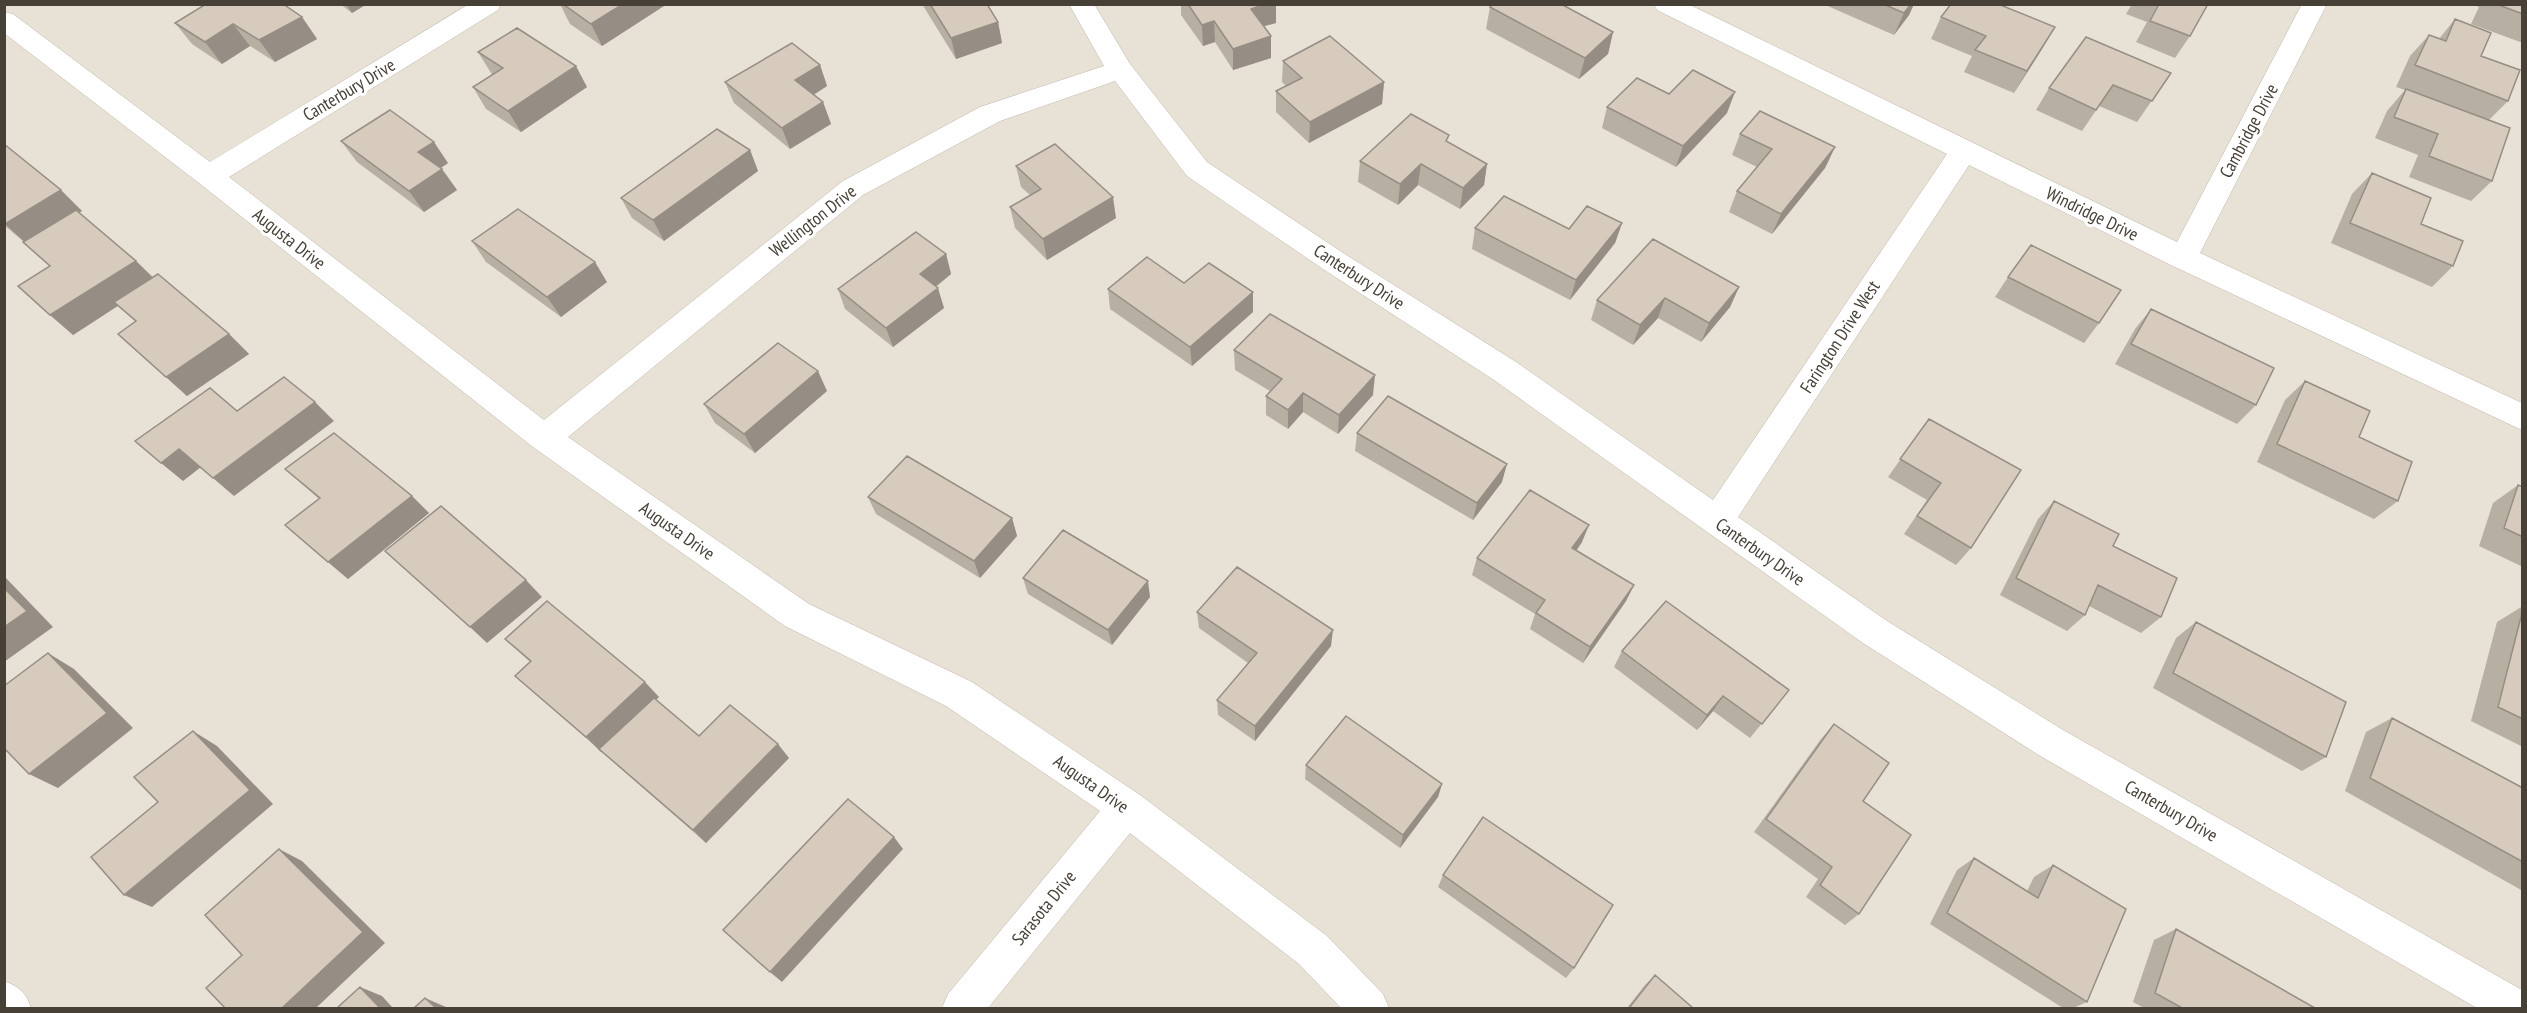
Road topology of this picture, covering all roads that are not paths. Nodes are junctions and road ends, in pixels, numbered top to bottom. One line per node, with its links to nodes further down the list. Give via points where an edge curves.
1 (489, 4): 8 (street, Canterbury Drive)
2 (1081, 4): 6 (street, Canterbury Drive)
3 (1666, 4): 7 (street, Windridge Drive)
4 (2315, 4): 9 (street, Cambridge Drive)
5 (4, 21): 8 (street, Augusta Drive)
6 (1120, 70): 11 (street, Wellington Drive, via 990,114 853,188); 12 (street, Canterbury Drive, via 1197,169 1505,371)
7 (1963, 152): 9 (street, Windridge Drive); 12 (street, Farington Drive West)
8 (209, 176): 11 (street, Augusta Drive)
9 (2183, 258): 10 (street, Windridge Drive)
10 (2523, 417)
11 (544, 438): 13 (street, Augusta Drive, via 797,615 959,694)
12 (1717, 522): 18 (street, Canterbury Drive, via 1875,632 2050,742)
13 (1126, 808): 16 (street, Sarasota Drive); 17 (street, Augusta Drive, via 1312,950)
14 (4, 1001): 15 (street)
15 (11, 1008)
16 (962, 1008)
17 (1369, 1008)
18 (2515, 1008)

